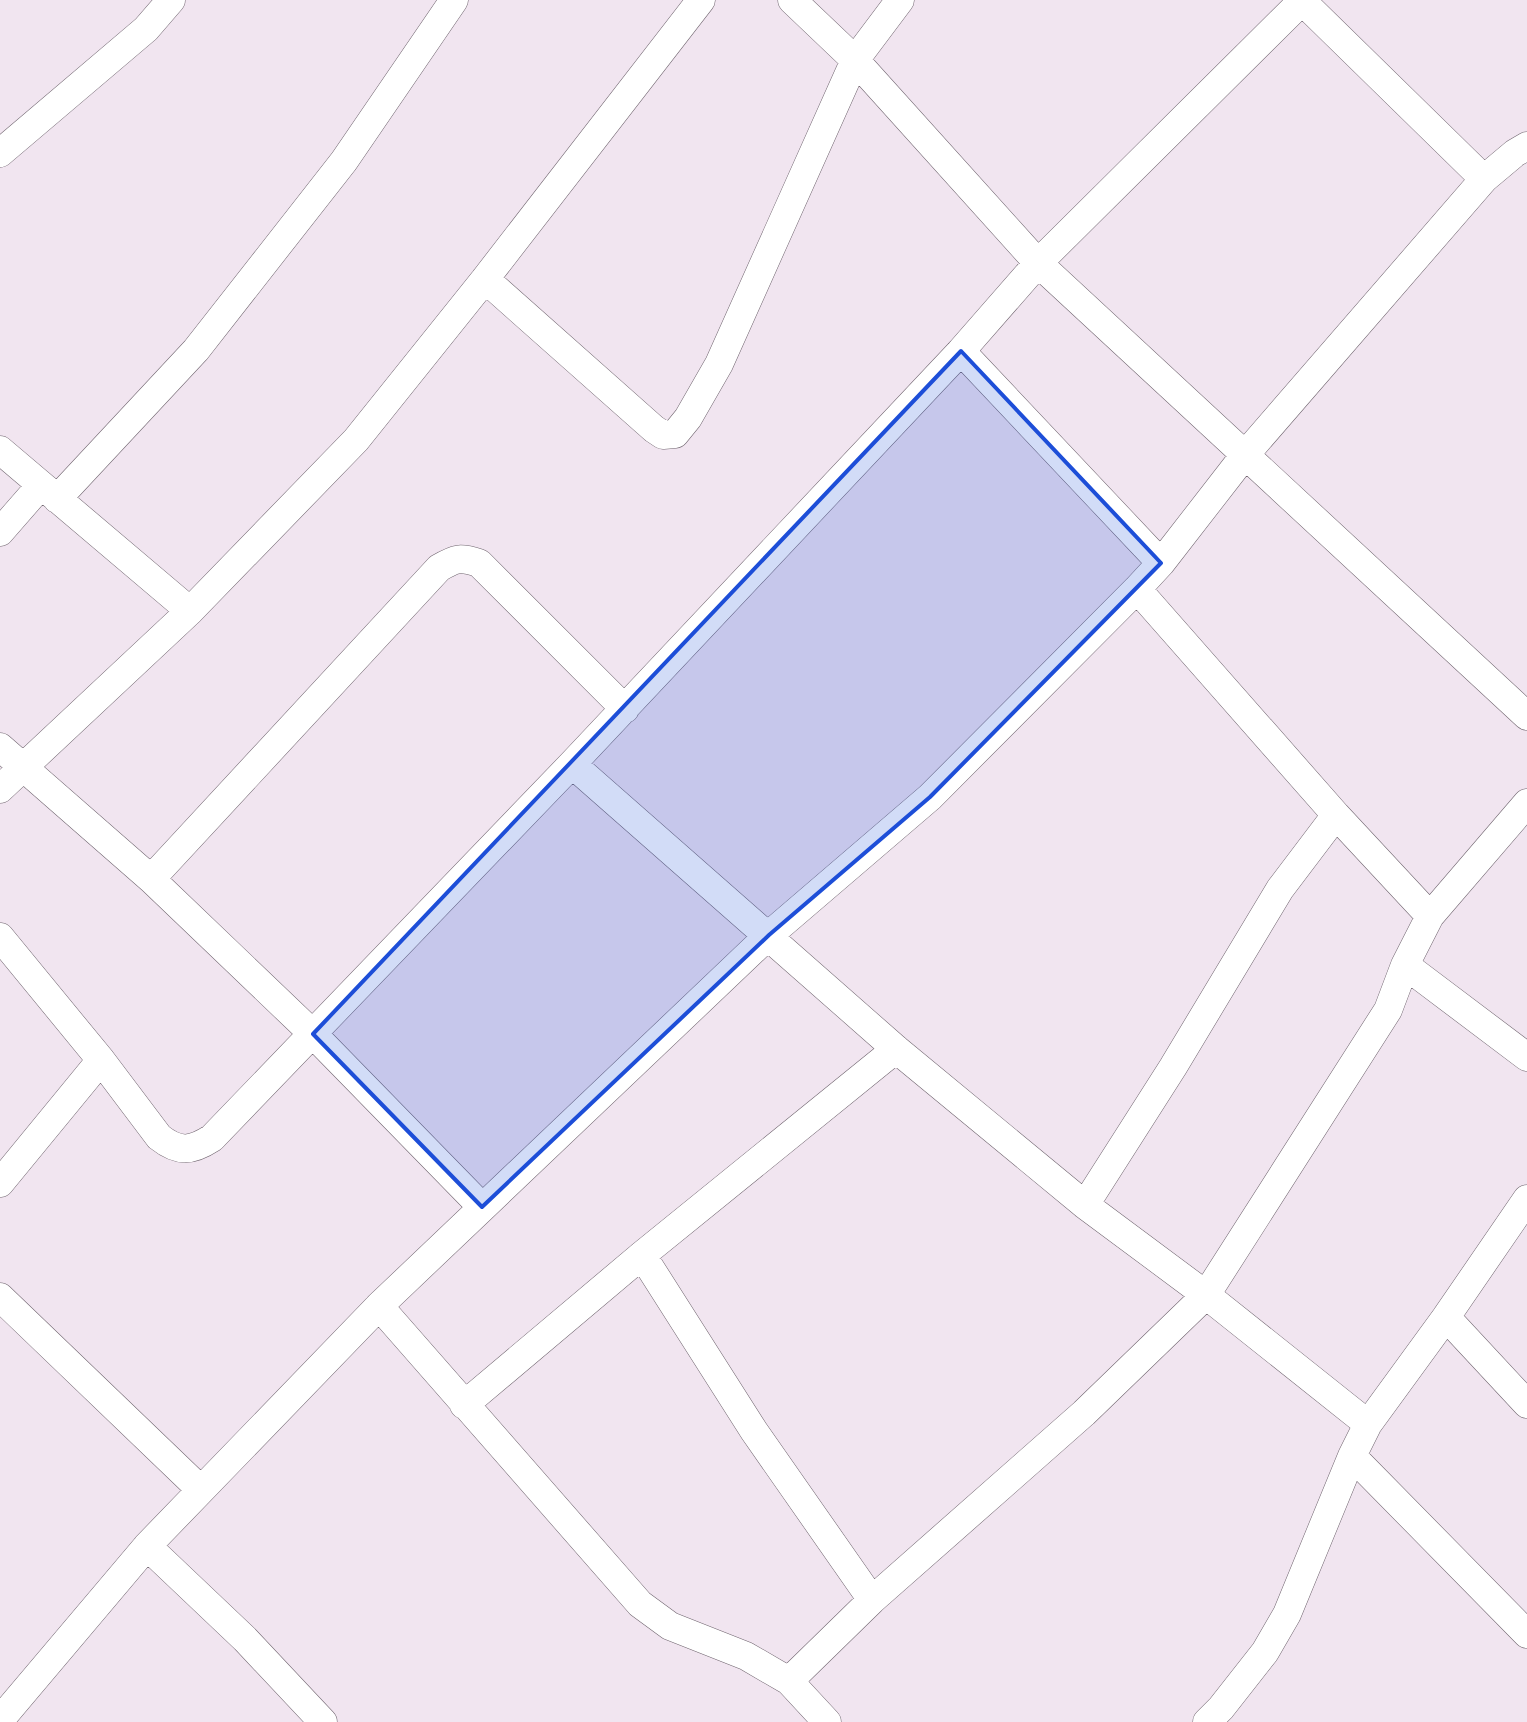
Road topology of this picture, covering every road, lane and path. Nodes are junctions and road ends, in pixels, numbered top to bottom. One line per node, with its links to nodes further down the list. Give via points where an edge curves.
1 (171, 0): 9 (street, via 146,29)
2 (454, 0): 16 (street, via 344,161 196,350)
3 (701, 0): 12 (street)
4 (792, 0): 7 (street)
5 (900, 0): 7 (street)
6 (1302, 0): 10 (street); 11 (street)
7 (855, 60): 11 (street); 12 (street, via 719,364 675,434 663,435 654,429)
8 (1527, 146): 10 (street)
9 (0, 153)
10 (1484, 180): 15 (street)
11 (1038, 263): 13 (street); 15 (street)
12 (486, 279): 20 (street, via 356,440)
13 (962, 351): 18 (street); 21 (street)
14 (0, 450): 16 (street)
15 (1244, 456): 18 (street); 22 (street)
16 (49, 492): 17 (street); 20 (street)
17 (0, 532)
18 (1160, 563): 19 (street)
19 (1138, 589): 28 (street); 31 (street, via 930,797)
20 (190, 611): 25 (street)
21 (625, 709): 24 (street); 29 (street, via 479,563 462,558 451,561 439,568)
22 (1527, 716)
23 (0, 748): 25 (street)
24 (572, 764): 31 (street); 34 (street)
25 (22, 766): 26 (street); 29 (street)
26 (0, 789)
27 (1527, 803): 30 (street)
28 (1336, 815): 30 (street); 40 (street, via 1280,889)
29 (151, 879): 34 (street)
30 (1430, 916): 33 (street)
31 (769, 935): 35 (street); 41 (street)
32 (0, 937): 37 (street)
33 (1405, 965): 36 (street); 43 (street, via 1388,1010)
34 (313, 1034): 37 (street, via 212,1138 196,1148 172,1146 159,1137); 41 (street)
35 (896, 1049): 40 (street); 42 (street)
36 (1527, 1056)
37 (101, 1060): 38 (street)
38 (0, 1183)
39 (1527, 1199): 46 (street)
40 (1085, 1204): 43 (street)
41 (482, 1207): 45 (street)
42 (642, 1255): 48 (street); 53 (street, via 754,1431)
43 (1206, 1295): 49 (street); 53 (street, via 1084,1413)
44 (0, 1297): 51 (street)
45 (379, 1306): 48 (street); 51 (street)
46 (1446, 1317): 47 (street); 49 (street)
47 (1527, 1404)
48 (464, 1405): 55 (street, via 640,1604 670,1626 746,1656)
49 (1368, 1424): 50 (street)
50 (1352, 1456): 54 (street); 59 (street, via 1287,1614 1265,1652)
51 (201, 1490): 52 (street)
52 (147, 1546): 56 (street); 57 (street, via 245,1639)
53 (872, 1600): 55 (street)
54 (1527, 1634)
55 (789, 1681): 58 (street)
56 (0, 1720)
57 (323, 1722)
58 (826, 1722)
59 (1207, 1722)

